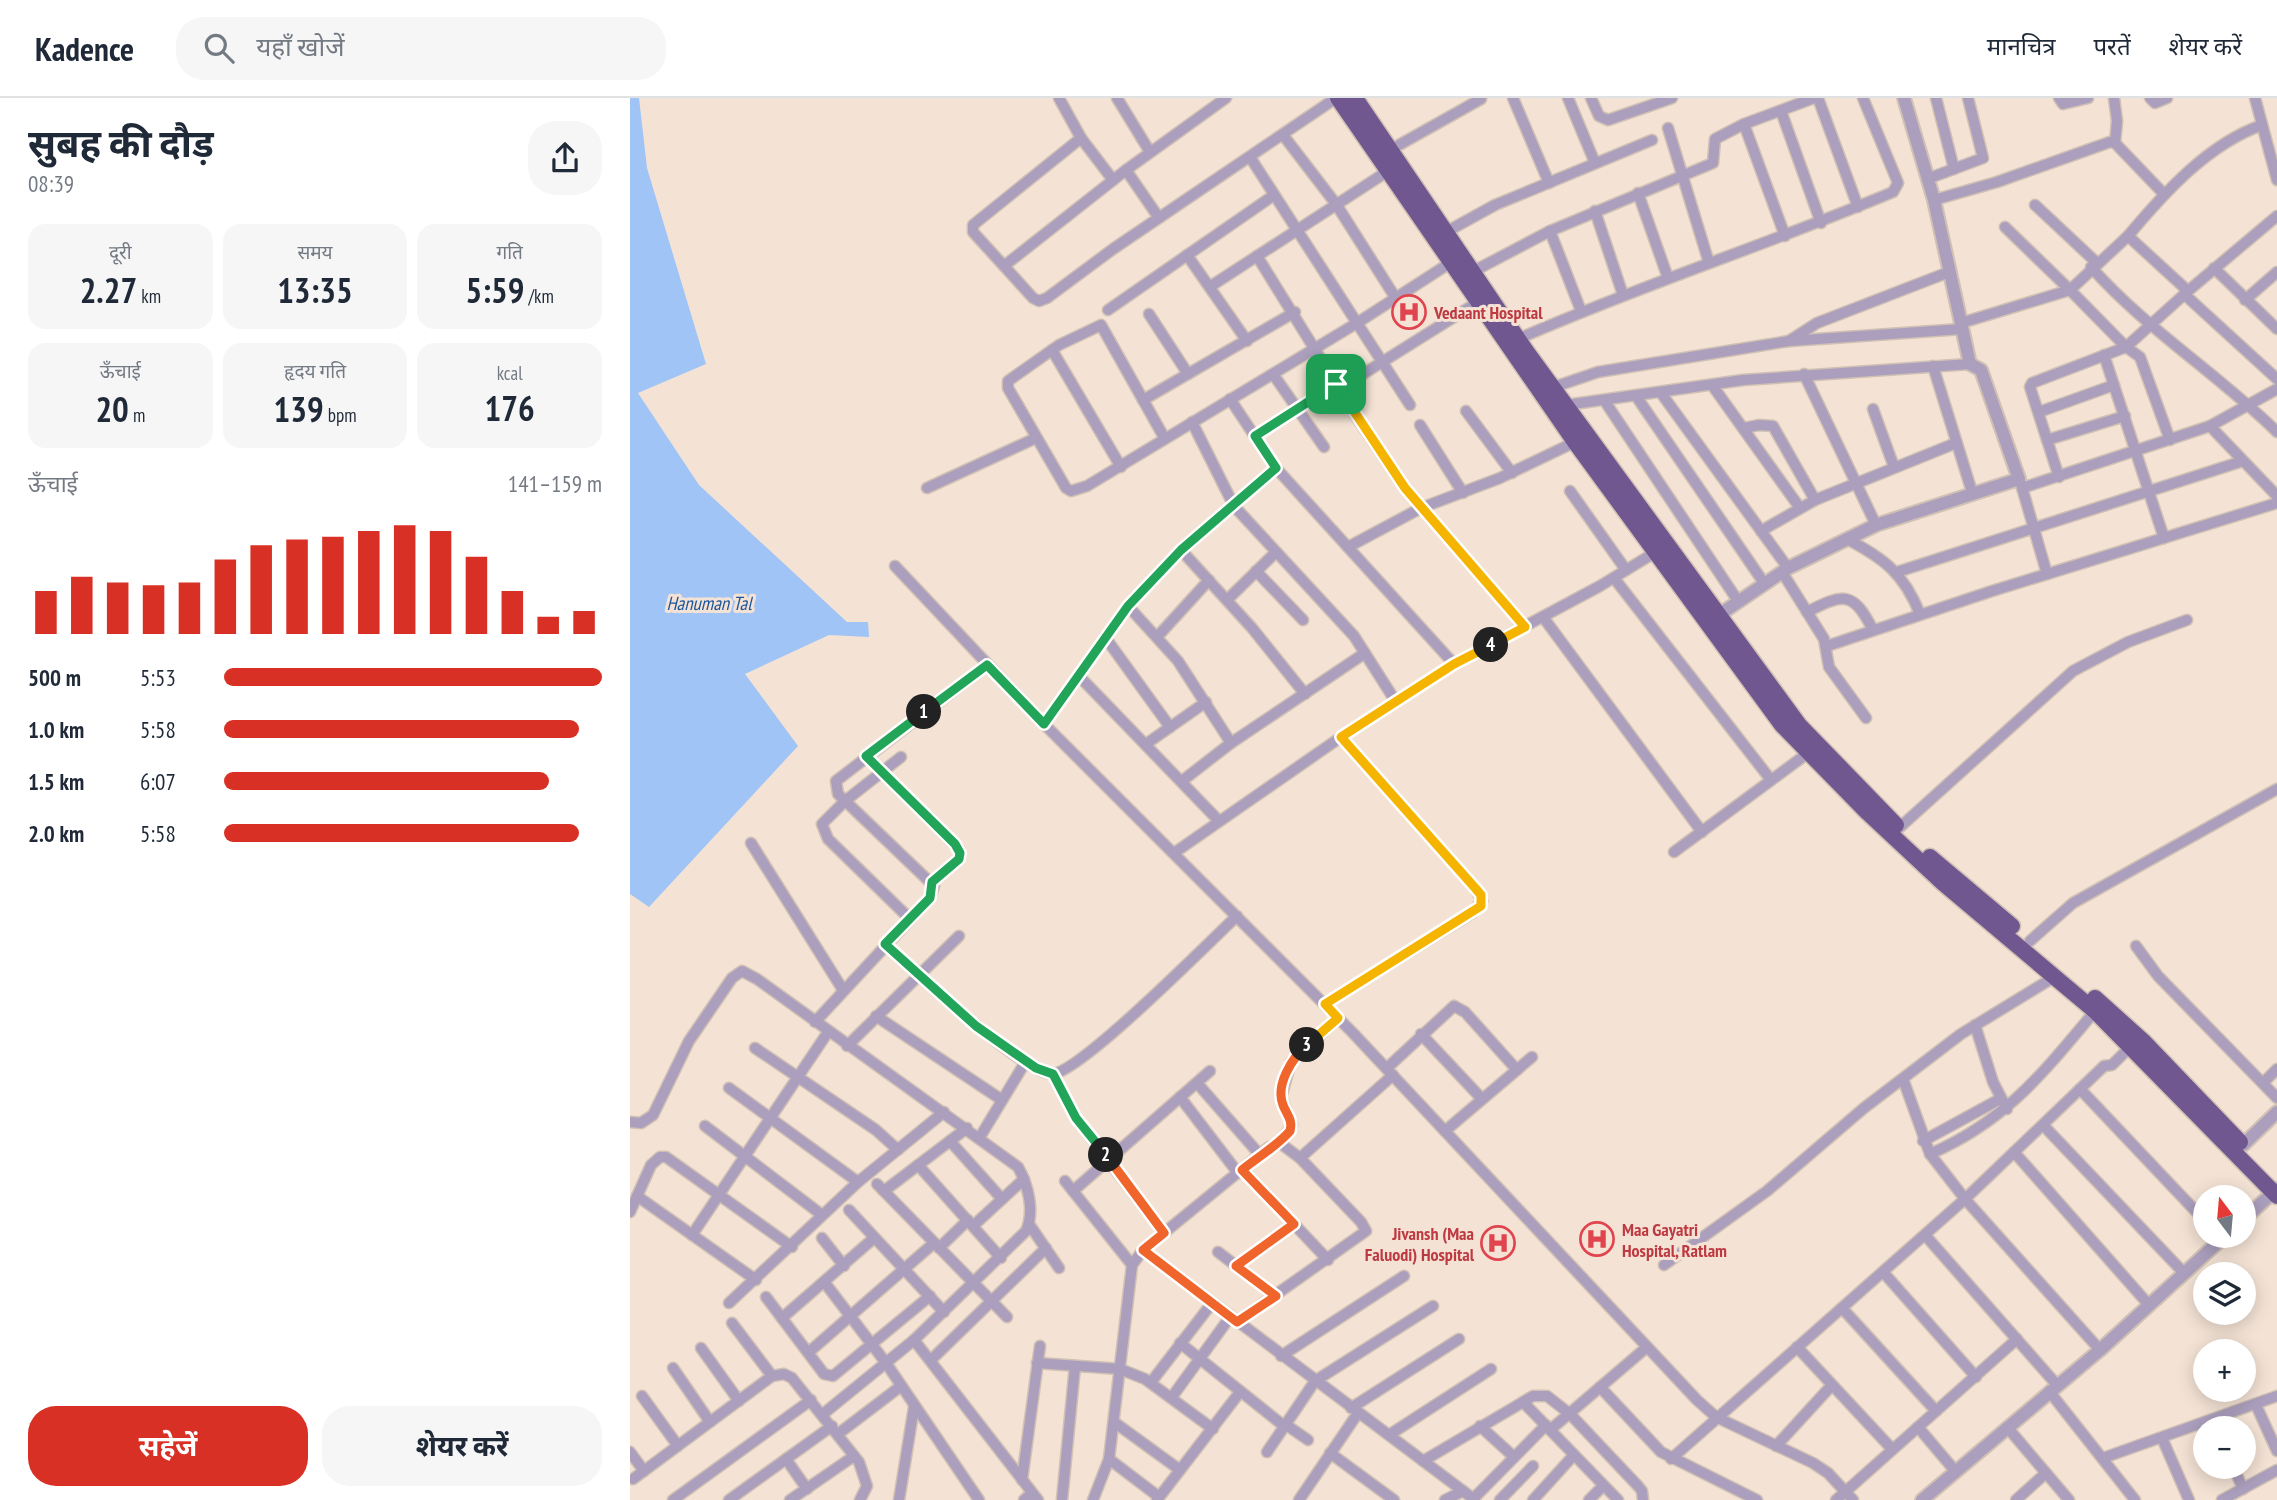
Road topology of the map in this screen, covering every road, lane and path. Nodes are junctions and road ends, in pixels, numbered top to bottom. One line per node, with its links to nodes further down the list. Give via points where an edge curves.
1 (1059, 98): 27 (street)
2 (1226, 98): 31 (street)
3 (1337, 98): 26 (street); 36 (highway)
4 (1355, 98): 30 (highway)
5 (1514, 98): 41 (street)
6 (1568, 98): 33 (street)
7 (1591, 98): 8 (street, via 1599,116 1608,120)
8 (1672, 98)
9 (1816, 98): 22 (street); 48 (street)
10 (1863, 98): 48 (street, via 1898,185 1893,192)
11 (1903, 98): 38 (street)
12 (1936, 98): 34 (street)
13 (1968, 98): 34 (street, via 1984,155 1982,160)
14 (2059, 98): 15 (street, via 2063,104)
15 (2088, 98)
16 (2114, 98): 29 (street)
17 (2150, 98): 18 (street, via 2155,103)
18 (2167, 98)
19 (2255, 98): 24 (street)
20 (1119, 99): 31 (street)
21 (1481, 99): 30 (street)
22 (1781, 111): 23 (street); 52 (street)
23 (1744, 124): 37 (street, via 1715,139 1713,163); 57 (street)
24 (2262, 125): 40 (street); 43 (street, via 2238,133)
25 (1668, 128): 37 (street)
26 (1283, 135): 32 (street); 46 (street)
27 (1081, 138): 39 (street); 64 (street, via 973,225 973,232)
28 (1651, 140): 33 (street)
29 (2115, 143): 43 (street); 45 (street)
30 (1390, 149): 56 (highway)
31 (1150, 152): 35 (street)
32 (1250, 157): 44 (street); 51 (street)
33 (1595, 163): 41 (street)
34 (1954, 169): 38 (street)
35 (1126, 170): 39 (street); 51 (street)
36 (1388, 172): 46 (street); 61 (highway)
37 (1683, 173): 42 (street); 62 (street)
38 (1927, 179): 45 (street)
39 (1113, 180): 64 (street)
40 (2277, 180)
41 (1549, 183): 56 (street)
42 (1638, 193): 49 (street); 69 (street)
43 (2163, 193): 58 (street)
44 (1274, 195): 54 (street); 59 (street)
45 (1934, 200): 67 (street)
46 (1336, 204): 54 (street); 74 (street)
47 (2035, 205): 63 (street)
48 (1858, 207): 52 (street)
49 (1595, 211): 55 (street); 73 (street)
50 (2277, 216): 65 (street)
51 (1159, 218): 64 (street, via 1039,301)
52 (1821, 223): 57 (street)
53 (2005, 228): 71 (street)
54 (1297, 229): 60 (street); 81 (street)
55 (1550, 231): 66 (street); 78 (street)
56 (1446, 232): 66 (highway)
57 (1785, 236): 62 (street)
58 (2128, 236): 63 (street); 72 (street)
59 (1187, 255): 70 (street); 77 (street)
60 (1257, 256): 70 (street); 79 (street)
61 (1450, 263): 74 (street); 76 (highway)
62 (1709, 263): 69 (street)
63 (2094, 265): 71 (street); 83 (street)
64 (1004, 266)
65 (2214, 268): 72 (street); 75 (street)
66 (1472, 272): 85 (highway)
67 (1949, 272): 82 (street); 87 (street, via 1817,323)
68 (2277, 272): 75 (street)
69 (1668, 278): 73 (street)
70 (1211, 286): 86 (street)
71 (2070, 290): 82 (street); 88 (street)
72 (2186, 293): 83 (street); 98 (street)
73 (1623, 295): 78 (street)
74 (1395, 297): 81 (street)
75 (2245, 300): 84 (street)
76 (1478, 302): 92 (street); 127 (highway)
77 (1108, 310)
78 (1581, 311): 85 (street)
79 (1295, 313): 86 (street); 89 (street)
80 (1149, 314): 96 (street)
81 (1357, 323): 89 (street); 92 (street)
82 (1962, 326): 87 (street); 93 (street)
83 (2152, 326): 88 (street); 111 (street)
84 (2277, 328)
85 (1518, 339): 102 (highway)
86 (1247, 341): 96 (street)
87 (1789, 341): 102 (street, via 1598,372)
88 (2126, 347): 91 (street); 126 (street, via 2140,357)
89 (1315, 349): 95 (street); 101 (street)
90 (1052, 350): 107 (street, via 1101,325); 123 (street, via 1007,384); 132 (street)
91 (2104, 355): 100 (street); 115 (street, via 2032,383)
92 (1385, 362): 101 (street); 109 (street)
93 (1970, 364): 94 (street); 138 (street, via 1981,370)
94 (1933, 366): 97 (street); 128 (street)
95 (1273, 373): 106 (street); 112 (street)
96 (1188, 374): 107 (street)
97 (1804, 374): 99 (street); 137 (street)
98 (2277, 379)
99 (1713, 385): 104 (street); 120 (street)
100 (2114, 385): 115 (street); 116 (street)
101 (1338, 387): 112 (street); 148 (street)
102 (1554, 387): 110 (highway)
103 (2277, 389): 111 (street)
104 (1661, 393): 105 (street); 152 (street)
105 (1636, 396): 108 (street); 167 (street)
106 (1230, 399): 117 (street); 122 (street)
107 (1143, 400): 124 (street)
108 (1604, 400): 110 (street); 169 (street)
109 (1410, 405)
110 (1566, 405): 156 (highway)
111 (2250, 405): 119 (street); 121 (street)
112 (1298, 409): 122 (street); 129 (street)
113 (1873, 409): 133 (street)
114 (1466, 411): 135 (street)
115 (2039, 412): 125 (street)
116 (2125, 415): 125 (street); 130 (street)
117 (1192, 422): 124 (street); 147 (street)
118 (1420, 425): 142 (street)
119 (2210, 426): 126 (street); 131 (street)
120 (1744, 428): 145 (street, via 1773,426); 149 (street)
121 (2277, 432)
122 (1255, 436): 134 (street)
123 (1036, 438): 132 (street, via 1071,491); 139 (street)
124 (1165, 439): 132 (street)
125 (2047, 440): 136 (street)
126 (2170, 440): 130 (street)
127 (1575, 442): 135 (street); 156 (highway)
128 (1956, 443): 133 (street); 141 (street)
129 (1324, 447)
130 (2136, 450): 136 (street); 143 (street)
131 (2243, 461): 143 (street); 144 (street)
132 (1121, 467)
133 (1894, 467): 137 (street)
134 (1276, 468): 147 (street); 155 (street)
135 (1512, 473): 142 (street)
136 (2059, 477): 138 (street)
137 (1856, 482): 145 (street); 150 (street)
138 (2021, 484): 141 (street); 151 (street)
139 (927, 488)
140 (1570, 491): 160 (street)
141 (1972, 492): 150 (street)
142 (1464, 493): 148 (street)
143 (2151, 493): 151 (street); 153 (street)
144 (2277, 496)
145 (1815, 500): 149 (street)
146 (2277, 503): 153 (street)
147 (1234, 506): 157 (street); 158 (street)
148 (1421, 508): 155 (street); 177 (street)
149 (1800, 508): 152 (street)
150 (1876, 525): 154 (street)
151 (2034, 527): 163 (street); 164 (street)
152 (1761, 531): 161 (street)
153 (2164, 538): 164 (street)
154 (1847, 539): 161 (street); 163 (street)
155 (1348, 547): 183 (street)
156 (1662, 548): 160 (street); 174 (highway)
157 (1181, 550): 166 (street); 170 (street)
158 (1275, 553): 162 (street); 182 (street, via 1342,622)
159 (895, 566): 184 (street)
160 (1626, 570): 165 (street)
161 (1785, 570): 167 (street); 171 (street)
162 (1256, 571): 168 (street); 175 (street)
163 (1897, 572): 172 (street)
164 (2047, 574): 172 (street)
165 (1614, 578): 173 (street); 199 (street)
166 (1209, 580): 168 (street); 179 (street)
167 (1764, 583): 169 (street)
168 (1227, 600): 186 (street)
169 (1738, 601): 174 (street)
170 (1128, 606): 179 (street); 180 (street)
171 (1807, 612): 178 (street, via 1846,598 1862,609); 181 (street)
172 (1920, 614): 178 (street)
173 (1543, 617): 177 (street); 205 (street)
174 (1712, 619): 195 (highway, via 1782,725); 204 (highway, via 1799,725)
175 (1303, 620)
176 (2187, 620): 204 (street, via 2129,642 2073,671)
177 (1525, 627): 183 (street)
178 (1873, 630): 181 (street)
179 (1158, 636): 187 (street)
180 (1105, 637): 185 (street); 191 (street)
181 (1827, 646): 189 (street, via 1829,667)
182 (1365, 653): 186 (street); 188 (street)
183 (1454, 664): 188 (street)
184 (987, 665): 190 (street); 196 (street)
185 (1080, 677): 190 (street); 194 (street)
186 (1304, 694): 193 (street)
187 (1206, 702): 191 (street); 193 (street)
188 (1396, 702): 192 (street)
189 (1866, 718)
190 (1044, 724): 208 (street)
191 (1170, 727): 194 (street)
192 (1341, 737): 203 (street); 219 (street, via 1482,901 1472,914)
193 (1231, 743): 200 (street)
194 (1146, 744): 200 (street)
195 (1808, 753): 199 (street); 216 (highway, via 1943,883)
196 (866, 756): 198 (street); 202 (street, via 836,781 838,794)
197 (901, 757): 198 (street)
198 (881, 772): 202 (street); 209 (street, via 959,849 959,859)
199 (1771, 780): 205 (street)
200 (1182, 781): 203 (street)
201 (2277, 789): 213 (street, via 2073,903)
202 (845, 801): 209 (street); 211 (street, via 824,819 823,832)
203 (1219, 821): 208 (street)
204 (1899, 828): 213 (highway)
205 (1702, 832): 207 (street)
206 (751, 844): 218 (street)
207 (1674, 852)
208 (1174, 853): 210 (street)
209 (932, 882): 211 (street, via 933,893)
210 (1237, 916): 219 (street); 236 (street, via 1102,1042)
211 (909, 918): 214 (street)
212 (959, 936): 217 (street)
213 (2030, 941): 216 (highway)
214 (885, 944): 217 (street); 218 (street)
215 (2136, 946): 240 (street, via 2158,976)
216 (2058, 973): 220 (highway); 224 (street); 261 (highway, via 2144,1042)
217 (918, 975): 221 (street); 231 (street, via 976,1026)
218 (843, 990): 223 (street)
219 (1325, 1004): 222 (street)
220 (2095, 1011): 228 (highway); 248 (street)
221 (876, 1016): 227 (street); 247 (street)
222 (1338, 1018): 235 (street); 260 (street, via 1292,1062 1281,1097 1292,1125)
223 (815, 1022): 225 (street); 252 (street, via 748,972 736,973 690,1041 653,1115 641,1123)
224 (1975, 1025): 238 (street); 246 (street)
225 (828, 1031): 227 (street); 237 (street)
226 (1421, 1034): 233 (street, via 1446,1010 1459,1007); 235 (street); 245 (street)
227 (847, 1046): 249 (street)
228 (2131, 1046): 242 (street); 274 (highway)
229 (755, 1048): 237 (street)
230 (1532, 1056): 233 (street)
231 (1026, 1061): 236 (street); 247 (street)
232 (2277, 1069): 240 (street)
233 (1517, 1070): 245 (street)
234 (1210, 1071): 239 (street)
235 (1390, 1072): 256 (street); 268 (street)
236 (1053, 1074): 267 (street, via 1076,1118)
237 (797, 1078): 251 (street); 262 (street, via 876,1130)
238 (1903, 1079): 259 (street); 302 (street, via 1767,1191)
239 (1197, 1083): 243 (street); 265 (street)
240 (2263, 1083): 244 (street)
241 (729, 1087): 251 (street)
242 (2080, 1089): 253 (street); 280 (street)
243 (1180, 1097): 267 (street); 270 (street)
244 (2277, 1098)
245 (1482, 1099): 256 (street)
246 (2000, 1099): 248 (street); 259 (street)
247 (1002, 1100): 257 (street)
248 (2007, 1108): 264 (street, via 1978,1131)
249 (944, 1112): 255 (street); 262 (street)
250 (2277, 1112): 261 (street)
251 (772, 1117): 266 (street); 273 (street)
252 (630, 1122)
253 (2043, 1125): 263 (street); 308 (street)
254 (705, 1126): 266 (street)
255 (967, 1128): 257 (street); 258 (street)
256 (1445, 1131): 334 (street)
257 (981, 1137): 271 (street, via 1010,1158)
258 (950, 1141): 269 (street); 278 (street)
259 (1923, 1141): 264 (street)
260 (1280, 1143): 265 (street); 268 (street)
261 (2243, 1145): 274 (highway)
262 (898, 1150): 273 (street)
263 (2014, 1152): 279 (street); 319 (street)
264 (1930, 1154): 279 (street)
265 (1260, 1155): 270 (street)
266 (745, 1156): 276 (street); 284 (street)
267 (1109, 1158): 275 (street); 288 (street)
268 (1300, 1158): 300 (street, via 1365,1227 1364,1234)
269 (918, 1165): 285 (street); 293 (street, via 881,1187)
270 (1240, 1171): 287 (street); 288 (street)
271 (1024, 1179): 278 (street); 286 (street)
272 (1065, 1181): 275 (street)
273 (858, 1182): 284 (street)
274 (2276, 1189): 281 (street)
275 (1073, 1191): 301 (street)
276 (719, 1194): 277 (street, via 666,1157 654,1160); 289 (street); 294 (street)
277 (637, 1196): 283 (street); 289 (street)
278 (1002, 1199): 285 (street)
279 (1965, 1199): 290 (street); 337 (street)
280 (2193, 1208)
281 (2256, 1208)
282 (849, 1210): 292 (street)
283 (630, 1212)
284 (822, 1215): 294 (street)
285 (970, 1223): 293 (street); 299 (street)
286 (1029, 1224): 295 (street); 299 (street)
287 (1294, 1224): 300 (street); 304 (street)
288 (1164, 1233): 297 (street)
289 (692, 1235): 310 (street)
290 (1925, 1235): 307 (street); 329 (street)
291 (822, 1238): 303 (street)
292 (874, 1238): 303 (street); 306 (street)
293 (937, 1245): 306 (street); 312 (street)
294 (792, 1247): 310 (street)
295 (1046, 1248): 305 (street); 316 (street)
296 (2209, 1248): 308 (street)
297 (1143, 1250): 301 (street); 318 (street)
298 (1218, 1252): 304 (street)
299 (1001, 1258): 312 (street)
300 (1328, 1260): 314 (street)
301 (1132, 1265): 347 (street)
302 (1664, 1265)
303 (844, 1266): 311 (street)
304 (1236, 1266): 314 (street)
305 (1059, 1268)
306 (905, 1270): 313 (street); 323 (street)
307 (1883, 1272): 321 (street); 349 (street)
308 (2183, 1272): 319 (street)
309 (1404, 1276): 339 (street)
310 (756, 1280): 317 (street)
311 (825, 1283): 323 (street); 325 (street)
312 (973, 1283): 316 (street); 322 (street)
313 (930, 1296): 322 (street); 332 (street)
314 (1276, 1296): 326 (street)
315 (766, 1297): 325 (street)
316 (992, 1301): 324 (street); 341 (street)
317 (729, 1303)
318 (1212, 1303): 326 (street); 331 (street)
319 (2149, 1305): 337 (street)
320 (1433, 1306): 351 (street)
321 (1842, 1308): 335 (street); 366 (street)
322 (944, 1312): 330 (street)
323 (851, 1316): 332 (street); 338 (street)
324 (1007, 1317)
325 (782, 1318): 338 (street)
326 (1233, 1320): 339 (street); 340 (street)
327 (732, 1323): 348 (street)
328 (1460, 1339): 365 (street)
329 (2017, 1339): 349 (street); 355 (street)
330 (914, 1340): 341 (street); 342 (street)
331 (1180, 1343): 340 (street); 350 (street)
332 (872, 1344): 338 (street, via 833,1376 824,1374); 342 (street)
333 (1040, 1346): 343 (street)
334 (1647, 1347): 354 (street); 370 (street)
335 (1797, 1347): 352 (street); 370 (street)
336 (701, 1348): 361 (street)
337 (2100, 1350): 355 (street)
338 (808, 1352)
339 (1281, 1356): 351 (street)
340 (1199, 1359): 356 (street); 359 (street)
341 (931, 1360): 407 (street)
342 (886, 1363): 353 (street); 367 (street)
343 (1037, 1363): 344 (street); 407 (street)
344 (1075, 1366): 347 (street); 422 (street)
345 (673, 1368): 371 (street)
346 (1491, 1368): 381 (street)
347 (1120, 1369): 350 (street); 372 (street)
348 (772, 1376): 360 (street, via 792,1378); 361 (street)
349 (1976, 1377): 366 (street)
350 (1152, 1381): 359 (street)
351 (1315, 1381): 365 (street); 373 (street)
352 (1832, 1385): 385 (street); 386 (street)
353 (901, 1386): 364 (street); 379 (street)
354 (1601, 1387): 368 (street); 397 (street)
355 (2053, 1388): 376 (street); 394 (street)
356 (1240, 1392): 373 (street); 378 (street)
357 (642, 1396): 384 (street)
358 (2277, 1396): 363 (street)
359 (1172, 1397): 378 (street)
360 (811, 1400): 367 (street); 416 (street)
361 (739, 1401): 371 (street)
362 (1522, 1402): 368 (street, via 1547,1396); 374 (street); 377 (street)
363 (2256, 1405): 369 (street); 387 (street)
364 (914, 1407): 420 (street); 421 (street)
365 (1354, 1410): 381 (street); 390 (street)
366 (1936, 1410): 375 (street)
367 (823, 1414): 379 (street)
368 (1570, 1414): 377 (street); 431 (street, via 1642,1490)
369 (2232, 1416)
370 (1716, 1417): 385 (street); 397 (street)
371 (710, 1422): 384 (street)
372 (1114, 1422): 396 (street); 400 (street)
373 (1285, 1425): 383 (street); 389 (street)
374 (1480, 1426): 393 (street); 398 (street)
375 (1918, 1427): 386 (street); 403 (street)
376 (2007, 1427): 403 (street); 404 (street)
377 (1548, 1428): 392 (street); 393 (street)
378 (1213, 1429): 400 (street)
379 (835, 1430): 391 (street); 395 (street)
380 (2193, 1430): 382 (street)
381 (1389, 1436): 398 (street)
382 (2162, 1438): 394 (street); 439 (street)
383 (1308, 1440)
384 (678, 1446): 402 (street)
385 (1776, 1446): 411 (street, via 1813,1463)
386 (1892, 1449): 411 (street)
387 (2277, 1451)
388 (630, 1452): 402 (street)
389 (1267, 1452)
390 (1331, 1453): 424 (street); 425 (street)
391 (855, 1456): 409 (street); 419 (street, via 866,1478)
392 (1573, 1456): 408 (street); 428 (street)
393 (1514, 1457): 415 (street)
394 (2104, 1458): 438 (street)
395 (786, 1459): 409 (street); 417 (street)
396 (1109, 1459): 414 (street); 423 (street)
397 (1671, 1459): 432 (street)
398 (1423, 1461): 412 (street)
399 (1533, 1466): 427 (street)
400 (1180, 1470): 414 (street)
401 (2277, 1470): 410 (street)
402 (644, 1471): 405 (street)
403 (1956, 1472): 435 (street)
404 (2046, 1473): 436 (street); 437 (street)
405 (633, 1479)
406 (2239, 1479): 410 (street)
407 (1022, 1480): 413 (street)
408 (1603, 1486): 429 (street); 430 (street)
409 (807, 1489): 418 (street)
410 (2243, 1489): 440 (street)
411 (1845, 1490): 433 (street); 434 (street)
412 (1463, 1491): 415 (street); 426 (street)
413 (1031, 1498)
414 (1158, 1499)
415 (1474, 1499)
416 (673, 1500)
417 (729, 1500)
418 (790, 1500)
419 (860, 1500)
420 (899, 1500)
421 (979, 1500)
422 (1062, 1500)
423 (1093, 1500)
424 (1299, 1500)
425 (1394, 1500)
426 (1445, 1500)
427 (1500, 1500)
428 (1533, 1500)
429 (1589, 1500)
430 (1618, 1500)
431 (1643, 1500)
432 (1757, 1500)
433 (1836, 1500)
434 (1853, 1500)
435 (1922, 1500)
436 (2016, 1500)
437 (2069, 1500)
438 (2135, 1500)
439 (2189, 1500)
440 (2222, 1500)

